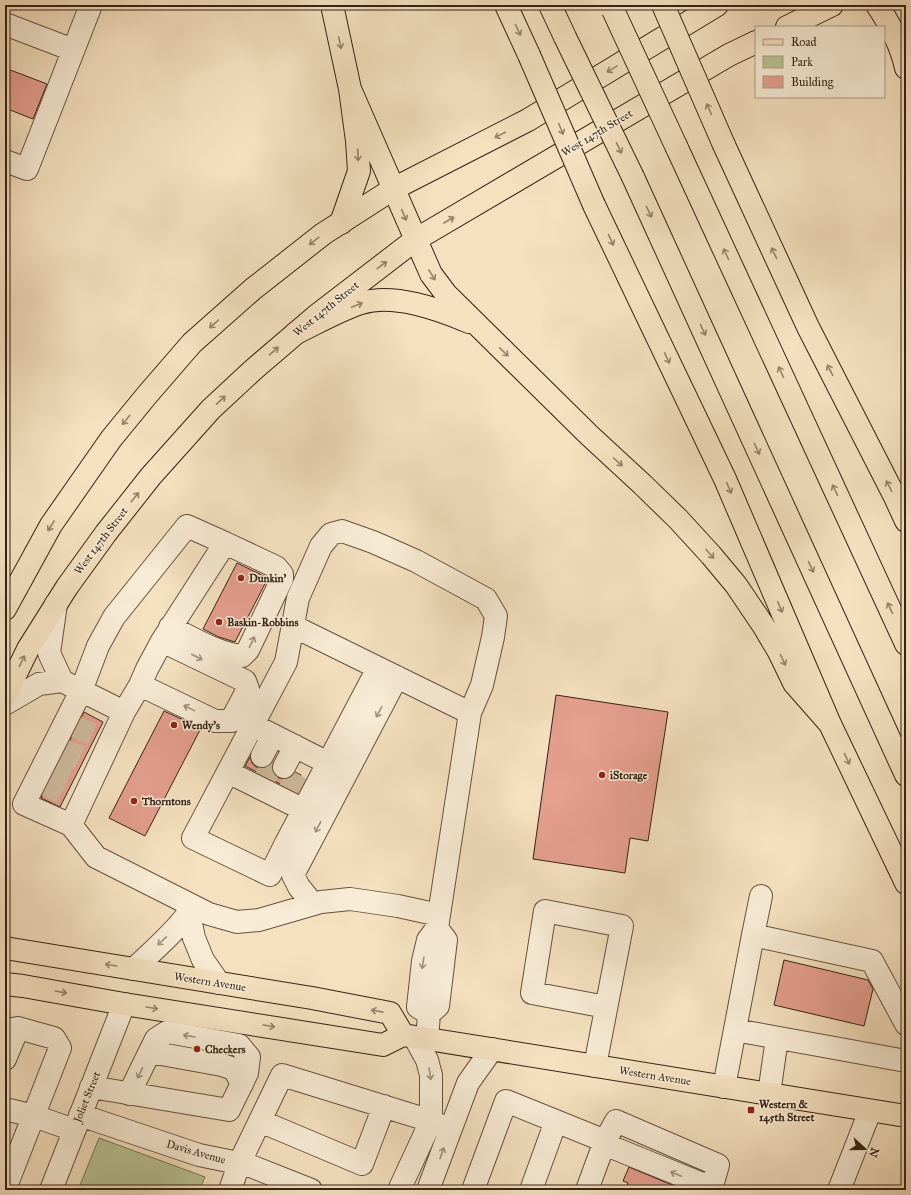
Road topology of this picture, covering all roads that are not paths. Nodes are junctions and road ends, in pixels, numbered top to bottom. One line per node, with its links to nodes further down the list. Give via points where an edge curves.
1 (90, 5): 13 (street)
2 (332, 5): 15 (main road, one-way to 15)
3 (506, 5): 37 (main road, one-way to 37, bridge, via 594,205 725,479)
4 (550, 5): 40 (main road, one-way to 40, bridge, via 633,176)
5 (663, 5): 22 (main road, one-way to 5, bridge, via 808,327)
6 (717, 5): 17 (main road, one-way to 17, via 528,120)
7 (832, 5): 11 (main road)
8 (612, 7): 28 (main road, one-way to 8, bridge)
9 (887, 10): 14 (main road)
10 (5, 24): 13 (street)
11 (789, 26)
12 (755, 42): 19 (main road, West 147th Street, one-way to 12, via 722,59)
13 (73, 50): 16 (street, via 27,169)
14 (906, 68)
15 (350, 88): 17 (main road); 18 (main road, one-way to 18, via 359,171)
16 (5, 161)
17 (393, 189): 18 (main road); 19 (main road, one-way to 19)
18 (341, 223): 25 (main road, one-way to 25, via 323,234 248,294 192,343 111,439 51,525)
19 (415, 240): 20 (main road, one-way to 20, via 431,274 446,294); 21 (main road, West 147th Street, one-way to 19)
20 (477, 325): 21 (main road, one-way to 20, via 362,303 381,300 415,303); 37 (main road, one-way to 37, via 589,436 678,519 711,555 764,625 794,683)
21 (296, 333): 24 (main road, West 147th Street, one-way to 21, via 106,533 151,476 211,409)
22 (906, 521)
23 (225, 543): 27 (street); 27 (street, one-way to 23, via 233,655 242,656 248,650 282,579 282,574 276,567); 32 (street, via 187,526 114,617 98,646)
24 (56, 604): 30 (street, via 49,653); 33 (main road, West 147th Street, one-way to 24, via 28,649)
25 (5, 609)
26 (293, 626): 29 (street); 36 (street, via 298,598 321,546 331,534 342,531 416,561 486,599 496,616 482,685); 38 (street, via 286,662)
27 (166, 634): 31 (street); 31 (street, one-way to 31, via 245,682 248,689 232,721 215,721)
28 (906, 644)
29 (387, 672): 36 (street); 39 (street); 45 (street, one-way to 45)
30 (62, 681): 32 (street); 34 (street, via 40,684)
31 (140, 685): 35 (street)
32 (81, 691): 35 (street); 43 (street, via 69,723 24,804)
33 (5, 696)
34 (5, 704)
35 (124, 712): 43 (street, via 103,740 83,781)
36 (470, 713): 50 (street)
37 (830, 724): 46 (main road, one-way to 46)
38 (279, 738): 39 (street); 41 (street); 41 (street); 41 (street)
39 (328, 763): 42 (street)
40 (906, 775)
41 (264, 776): 42 (street); 44 (street, via 193,838 270,875)
42 (304, 810): 44 (street)
43 (71, 826): 49 (street, via 96,857)
44 (286, 843): 45 (street)
45 (293, 875): 48 (street)
46 (906, 884)
47 (761, 896): 51 (street)
48 (313, 904): 49 (street, via 259,920 237,922); 50 (street, via 350,899 398,906)
49 (191, 910): 53 (street, one-way to 53); 54 (street, via 194,938 203,960)
50 (438, 921): 61 (street, via 446,940 438,1006 429,1014)
51 (754, 935): 58 (street, via 872,961); 60 (street)
52 (5, 948): 53 (main road, Western Avenue, one-way to 52)
53 (134, 969): 54 (main road, Western Avenue)
54 (219, 983): 61 (main road, Western Avenue, one-way to 54, via 390,1014)
55 (11, 985): 56 (main road, one-way to 56)
56 (124, 1004): 61 (main road, one-way to 61, via 383,1045); 68 (street, Joliet Street)
57 (606, 1007): 57 (street, via 532,993 546,911 622,926); 66 (street)
58 (906, 1024)
59 (12, 1029): 64 (street); 74 (street, via 54,1038 60,1048)
60 (735, 1030): 62 (street); 67 (street)
61 (415, 1038): 63 (main road, Western Avenue); 77 (street, one-way to 77, via 427,1060 431,1075)
62 (776, 1038): 65 (street); 70 (street)
63 (492, 1049): 66 (main road, Western Avenue); 80 (street, via 468,1082)
64 (5, 1059)
65 (906, 1061)
66 (595, 1066): 67 (main road, Western Avenue)
67 (724, 1087): 70 (main road, Western Avenue)
68 (91, 1088): 69 (street); 79 (street, Joliet Street)
69 (129, 1094): 69 (street, one-way to 69, via 229,1110 242,1084 234,1069 150,1052)
70 (769, 1094): 73 (main road, Western Avenue)
71 (384, 1106): 76 (street, via 282,1075); 76 (street, via 362,1164); 77 (street)
72 (5, 1109): 74 (street, Davis Avenue)
73 (870, 1111): 75 (main road, Western Avenue); 93 (street)
74 (34, 1116): 79 (street, Davis Avenue); 83 (street)
75 (906, 1116)
76 (260, 1121): 82 (street)
77 (431, 1121): 80 (street); 88 (street)
78 (556, 1122): 81 (street); 90 (street, via 506,1101); 91 (street)
79 (77, 1123): 82 (street, Davis Avenue); 85 (street, Joliet Street)
80 (450, 1130): 89 (street, one-way to 80)
81 (604, 1143): 84 (street); 92 (street)
82 (239, 1164): 86 (street); 87 (street, Davis Avenue, via 248,1165)
83 (5, 1189)
84 (711, 1189)
85 (50, 1190)
86 (230, 1190)
87 (311, 1190)
88 (399, 1190)
89 (428, 1190)
90 (473, 1190)
91 (531, 1190)
92 (587, 1190)
93 (839, 1190)

